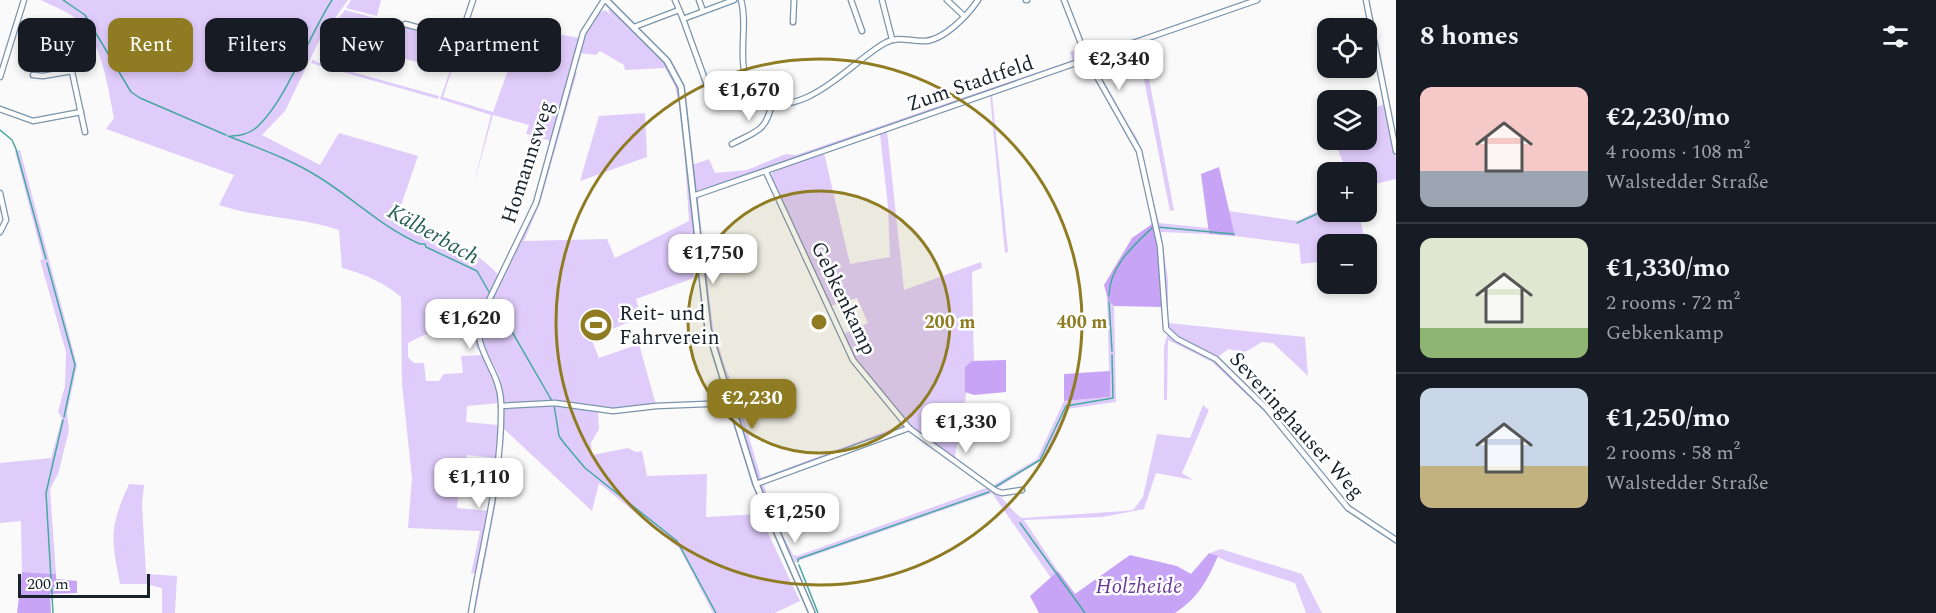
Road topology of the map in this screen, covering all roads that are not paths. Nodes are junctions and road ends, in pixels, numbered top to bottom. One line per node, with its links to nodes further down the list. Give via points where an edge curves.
1 (24, 0): 30 (street)
2 (473, 0): 22 (street, via 460,39)
3 (605, 0): 23 (main road); 43 (street, Homannsweg, via 584,33 536,203 479,321 482,351 497,376)
4 (675, 0): 17 (street)
5 (699, 0): 18 (street)
6 (734, 0): 16 (street)
7 (741, 0): 31 (street, via 743,72)
8 (794, 0): 21 (street)
9 (850, 0): 24 (street)
10 (882, 0): 25 (street)
11 (947, 0): 19 (street)
12 (978, 0): 19 (street)
13 (1064, 0): 26 (street, Severinghauser Weg)
14 (1257, 0): 26 (street, Zum Stadtfeld)
15 (1366, 0): 37 (street)
16 (720, 2): 18 (street)
17 (679, 10): 20 (street); 23 (street)
18 (703, 11): 20 (street)
19 (963, 15): 25 (street, via 936,39)
20 (683, 19): 31 (street, via 712,99)
21 (793, 22)
22 (405, 24)
23 (634, 27): 40 (main road, via 667,61 681,87)
24 (862, 31)
25 (892, 39): 32 (street, via 818,91 798,100)
26 (1087, 59): 38 (street, Zum Stadtfeld); 47 (street, Severinghauser Weg, via 1139,151 1160,246 1166,329 1216,359 1267,409 1348,508)
27 (66, 72): 29 (street)
28 (72, 72): 34 (street)
29 (33, 75)
30 (0, 77)
31 (748, 85): 32 (street)
32 (772, 103): 36 (street, via 764,127)
33 (0, 109): 34 (street, via 33,121)
34 (81, 112): 35 (street)
35 (85, 132)
36 (732, 144)
37 (1396, 151)
38 (766, 172): 40 (street, Zum Stadtfeld); 44 (street, Gebkenkamp, via 853,360)
39 (0, 193): 41 (street, via 6,220)
40 (693, 196): 42 (main road, via 705,313)
41 (0, 232)
42 (731, 403): 43 (street, via 613,411 553,403); 45 (main road)
43 (501, 406): 48 (street, Homannsweg, via 493,499)
44 (909, 428): 45 (street); 46 (street, Gebkenkamp, via 996,490)
45 (756, 484): 49 (main road)
46 (1022, 490)
47 (1396, 540)
48 (471, 613)
49 (812, 613)

